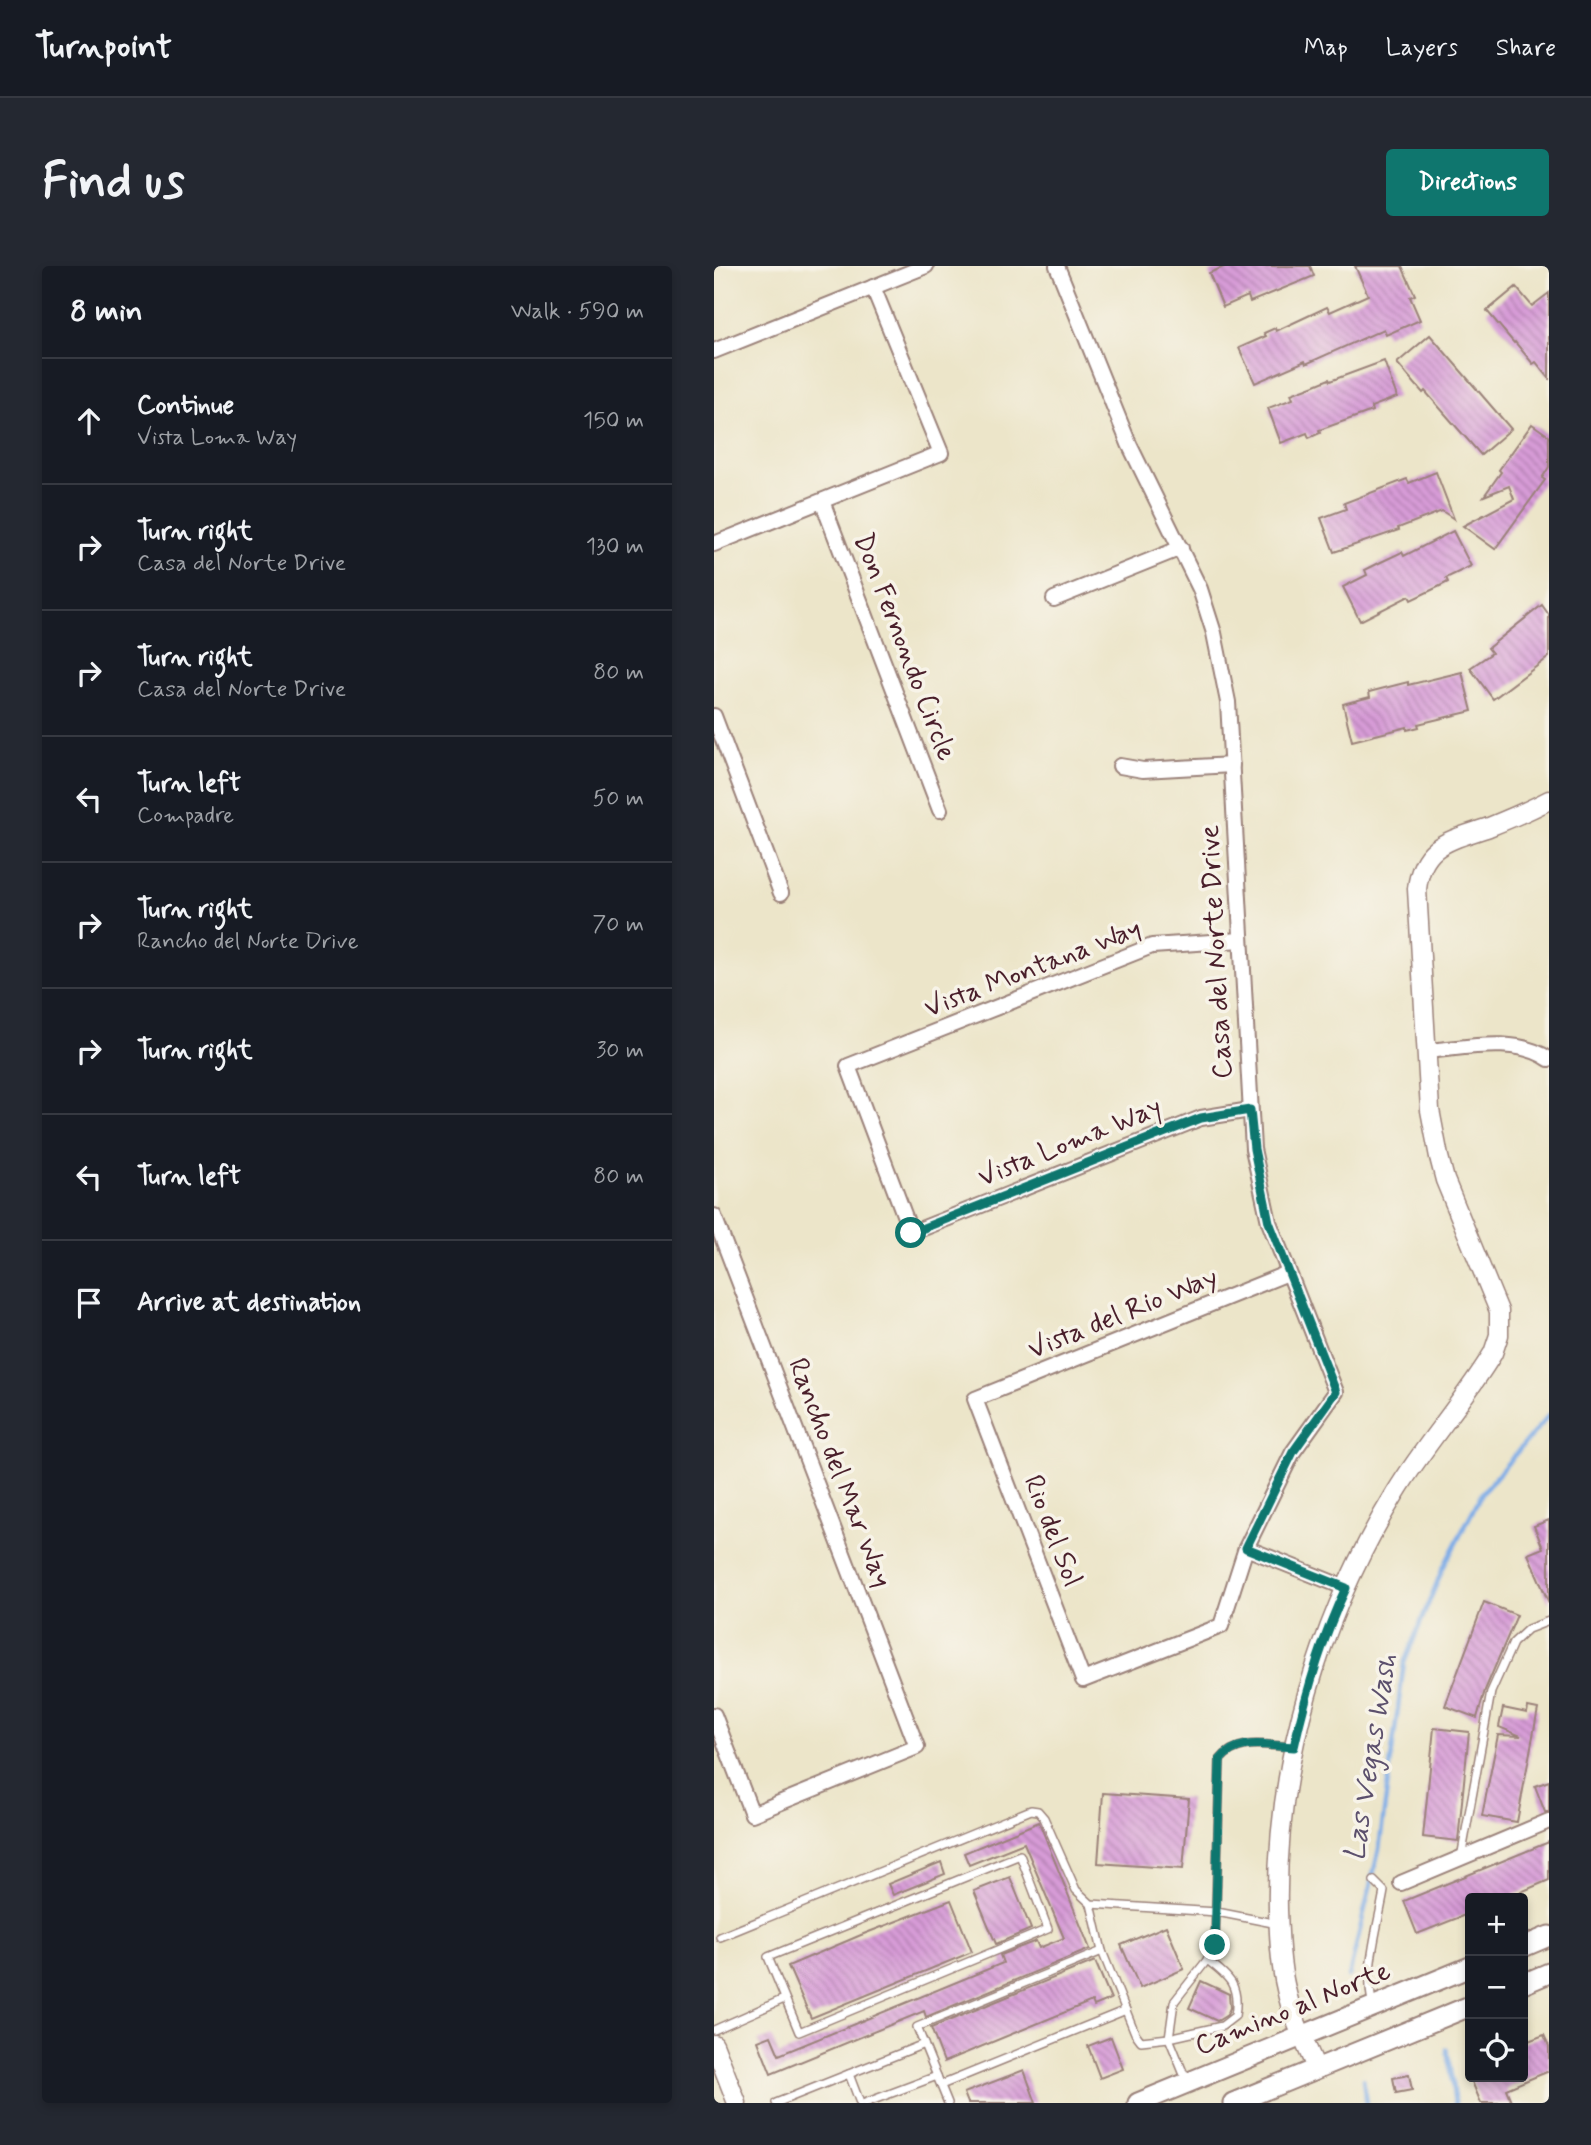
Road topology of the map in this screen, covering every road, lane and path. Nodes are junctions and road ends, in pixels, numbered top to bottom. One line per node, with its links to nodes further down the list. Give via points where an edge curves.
1 (926, 266): 3 (street)
2 (1057, 266): 7 (street, Casa del Norte Drive, via 1129,444)
3 (873, 287): 4 (street); 5 (street, via 941,453)
4 (714, 351)
5 (822, 501): 6 (street); 13 (street, Don Fernondo Circle)
6 (714, 544)
7 (1181, 548): 8 (street); 10 (street, Casa del Norte Drive, via 1214,633 1227,702)
8 (1054, 599)
9 (714, 716): 14 (street)
10 (1232, 765): 11 (street, via 1143,770); 15 (street, Casa del Norte Drive)
11 (1120, 766)
12 (1549, 800): 16 (street, via 1441,844 1421,869 1417,889)
13 (940, 810)
14 (781, 893)
15 (1241, 940): 18 (street, Casa del Norte Drive); 20 (street, Vista Montana Way, via 1152,946 848,1066)
16 (1427, 1051): 17 (street, via 1515,1045); 24 (street, via 1430,1110 1439,1157 1453,1203 1495,1300 1499,1335 1488,1361 1396,1491)
17 (1549, 1059)
18 (1250, 1110): 20 (street, Vista Loma Way, via 1201,1118); 21 (street, Casa del Norte Drive, via 1269,1222)
19 (714, 1216): 27 (street, Rancho del Mar Way, via 917,1747 752,1814)
20 (911, 1233)
21 (1288, 1273): 22 (street, Vista del Rio Way); 23 (street, Casa del Norte Drive, via 1336,1392 1293,1452)
22 (975, 1399): 26 (street, Rio del Sol, via 1083,1680)
23 (1246, 1548): 24 (street); 26 (street, Casa del Norte Drive)
24 (1346, 1588): 28 (street, via 1320,1652)
25 (1549, 1621): 30 (lane, via 1528,1629 1513,1643 1491,1692)
26 (1221, 1626)
27 (714, 1715)
28 (1294, 1747): 34 (lane, via 1244,1744 1228,1750 1220,1760); 35 (street, via 1279,1858)
29 (1549, 1821): 30 (street)
30 (1460, 1858): 32 (street)
31 (1374, 1881): 45 (lane, via 1384,1891 1370,1973)
32 (1401, 1883)
33 (1091, 1904): 34 (lane); 37 (lane, via 1076,1890 1044,1818 1031,1810); 39 (lane)
34 (1217, 1912): 35 (lane); 40 (lane, via 1215,1945)
35 (1279, 1924): 49 (street, via 1285,1988)
36 (1549, 1936): 38 (main road)
37 (720, 1937)
38 (1528, 1945)
39 (1102, 1951): 47 (lane); 52 (lane, via 917,2027)
40 (1207, 1960): 50 (lane, via 1174,2001); 50 (lane, via 1225,1973 1236,1990 1235,2016 1222,2026)
41 (1465, 1969): 45 (main road, Camino al Norte)
42 (1549, 1973): 43 (main road)
43 (1528, 1982)
44 (784, 1998): 44 (lane, via 799,2032 1048,1929 1020,1855 768,1958); 48 (lane)
45 (1374, 2005): 49 (main road, Camino al Norte)
46 (1465, 2008): 53 (main road)
47 (1126, 2010): 50 (lane, via 1141,2041); 57 (lane)
48 (714, 2030)
49 (1303, 2035): 53 (street); 56 (main road, Camino al Norte)
50 (1169, 2038): 56 (lane)
51 (714, 2044): 58 (street)
52 (924, 2044): 54 (lane); 55 (lane)
53 (1316, 2068): 63 (main road)
54 (849, 2074): 59 (lane); 60 (lane)
55 (937, 2076): 57 (lane); 60 (lane)
56 (1187, 2083): 62 (main road, Camino al Norte)
57 (941, 2085): 61 (lane)
58 (737, 2103)
59 (776, 2103)
60 (863, 2103)
61 (948, 2103)
62 (1138, 2103)
63 (1233, 2103)

